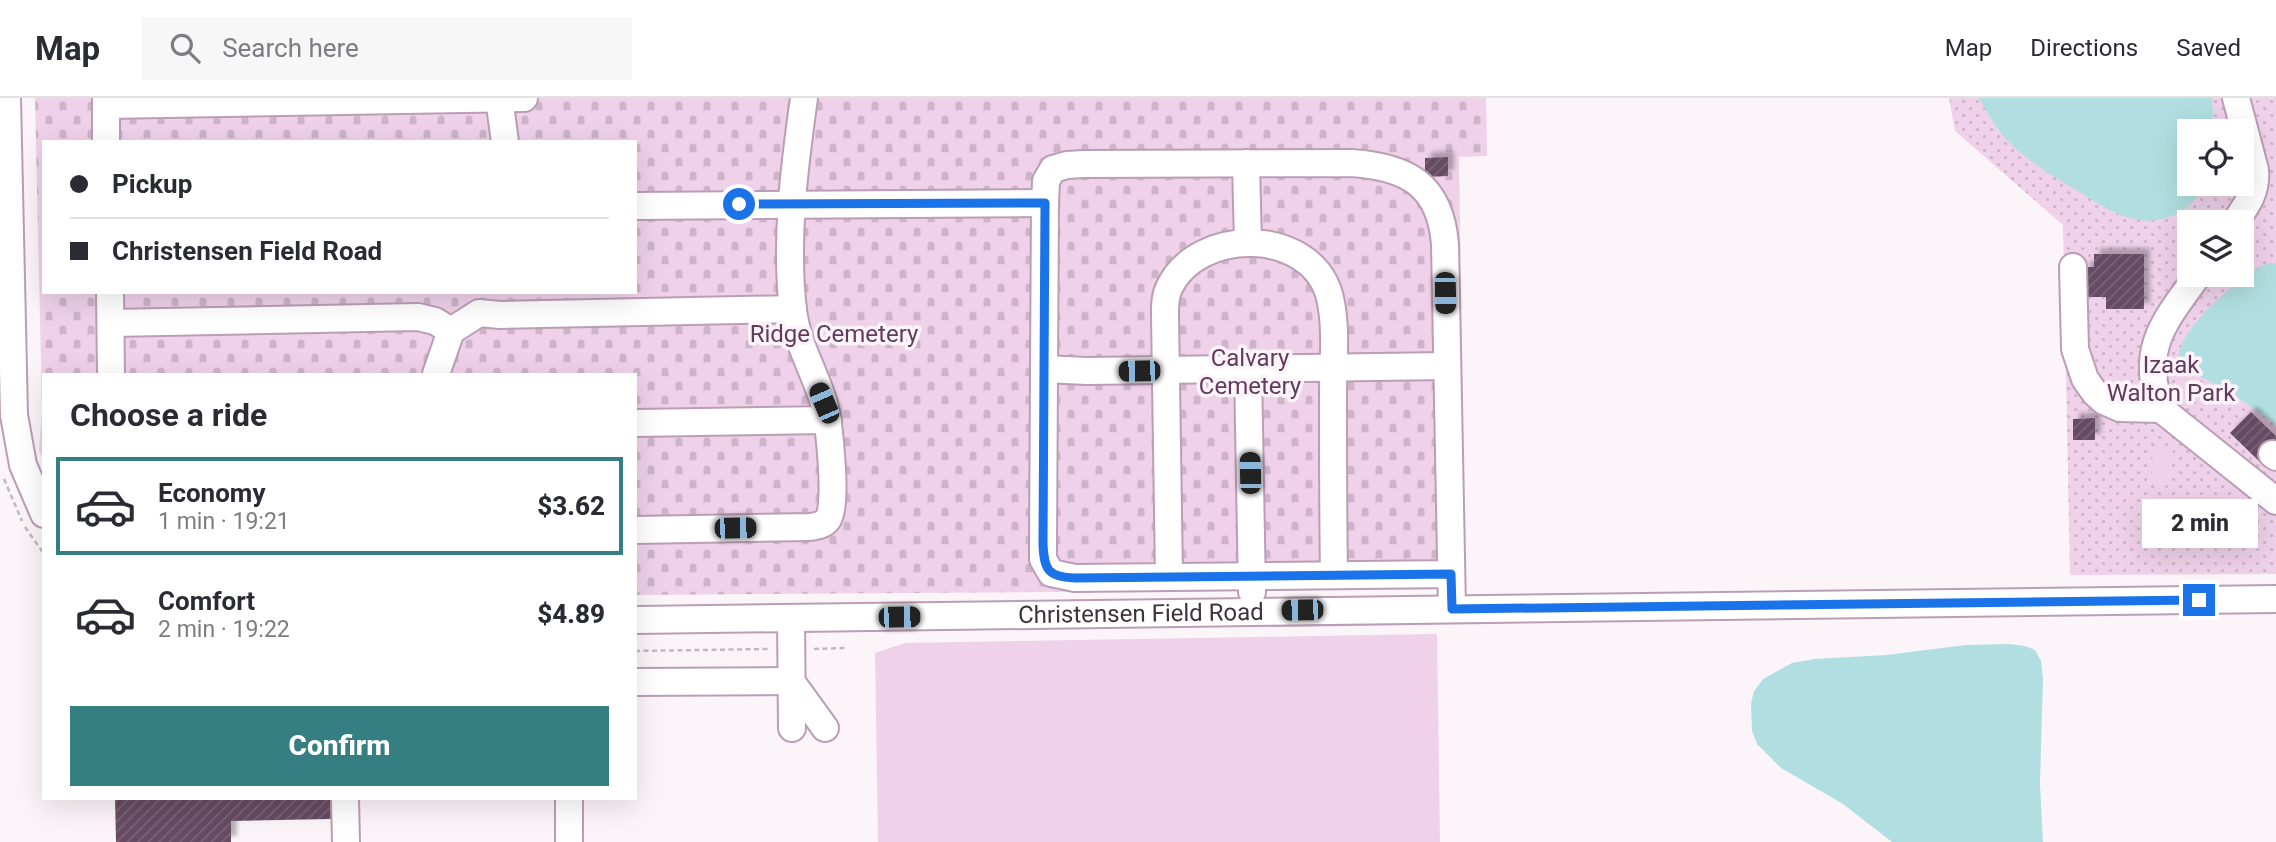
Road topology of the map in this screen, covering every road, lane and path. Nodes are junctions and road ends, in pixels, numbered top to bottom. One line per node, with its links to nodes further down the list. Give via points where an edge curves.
1 (7, 98): 23 (street)
2 (499, 98): 3 (street); 6 (street); 8 (street)
3 (524, 98)
4 (804, 98): 12 (street)
5 (2236, 98): 14 (street, via 2256,182)
6 (468, 99): 7 (street); 8 (street, via 491,114)
7 (106, 101): 9 (street)
8 (503, 134)
9 (106, 140)
10 (1246, 163): 11 (street, via 1059,166 1049,174); 15 (street); 24 (street, via 1368,164 1400,171 1421,184 1437,208 1444,238)
11 (1045, 203): 12 (street); 25 (street)
12 (790, 204): 13 (street); 20 (street)
13 (637, 206)
14 (2244, 210)
15 (1248, 243): 26 (street, via 1288,250 1322,278 1331,309); 28 (street, via 1211,250 1175,277 1167,292)
16 (2073, 267): 32 (street, via 2075,349 2085,379 2113,405)
17 (2190, 287): 32 (street, via 2163,326 2154,349 2152,376)
18 (110, 294): 21 (street)
19 (475, 303): 20 (street, via 514,315); 22 (street)
20 (793, 309): 33 (street, via 799,345)
21 (111, 323): 22 (street, via 418,317); 29 (street)
22 (451, 331): 30 (street)
23 (6, 341): 31 (street)
24 (1446, 366): 26 (street); 38 (street)
25 (1044, 369): 28 (street); 41 (street, via 1046,567 1066,578)
26 (1333, 369): 27 (street); 39 (street)
27 (1248, 370): 28 (street); 40 (street)
28 (1166, 371): 41 (street)
29 (111, 373)
30 (436, 373)
31 (6, 398): 36 (street, via 23,465)
32 (2161, 409): 35 (street)
33 (828, 420): 34 (street); 37 (street, via 832,498 830,515 819,526)
34 (637, 423)
35 (2273, 476)
36 (42, 509)
37 (637, 530)
38 (1451, 574): 39 (street); 43 (street)
39 (1334, 575): 40 (street)
40 (1252, 576): 41 (street); 44 (street)
41 (1169, 577)
42 (2276, 598): 43 (street, Christensen Field Road)
43 (1452, 609): 44 (street, Christensen Field Road)
44 (1252, 611): 45 (street, Christensen Field Road)
45 (791, 618): 46 (street, Christensen Field Road); 47 (street)
46 (637, 620)
47 (791, 649): 48 (path); 49 (path); 50 (street)
48 (847, 649)
49 (637, 651)
50 (792, 681): 51 (street); 52 (street); 53 (street)
51 (637, 682)
52 (792, 728)
53 (825, 728)
54 (345, 800): 56 (street)
55 (569, 800): 57 (street)
56 (346, 842)
57 (569, 842)

